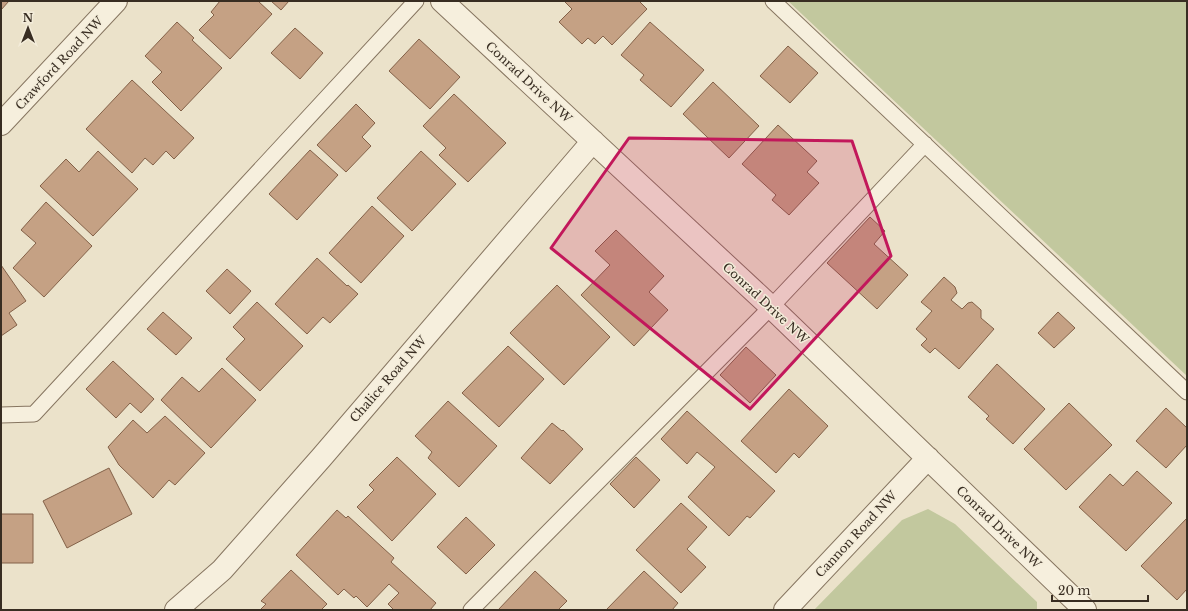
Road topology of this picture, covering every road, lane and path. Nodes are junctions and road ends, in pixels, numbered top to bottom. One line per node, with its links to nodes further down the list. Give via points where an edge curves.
1 (116, 1): 5 (street, Crawford Road NW)
2 (416, 1): 10 (lane, via 34,414)
3 (442, 1): 6 (street, Conrad Drive NW)
4 (773, 1): 7 (lane)
5 (1, 124)
6 (593, 141): 8 (street, Conrad Drive NW); 13 (street, Chalice Road NW, via 222,570)
7 (926, 144): 8 (lane); 9 (lane)
8 (771, 307): 11 (street, Conrad Drive NW); 14 (lane)
9 (1187, 392)
10 (1, 415)
11 (928, 458): 12 (street, Conrad Drive NW); 15 (street, Cannon Road NW)
12 (1082, 609)
13 (176, 610)
14 (471, 610)
15 (785, 610)

